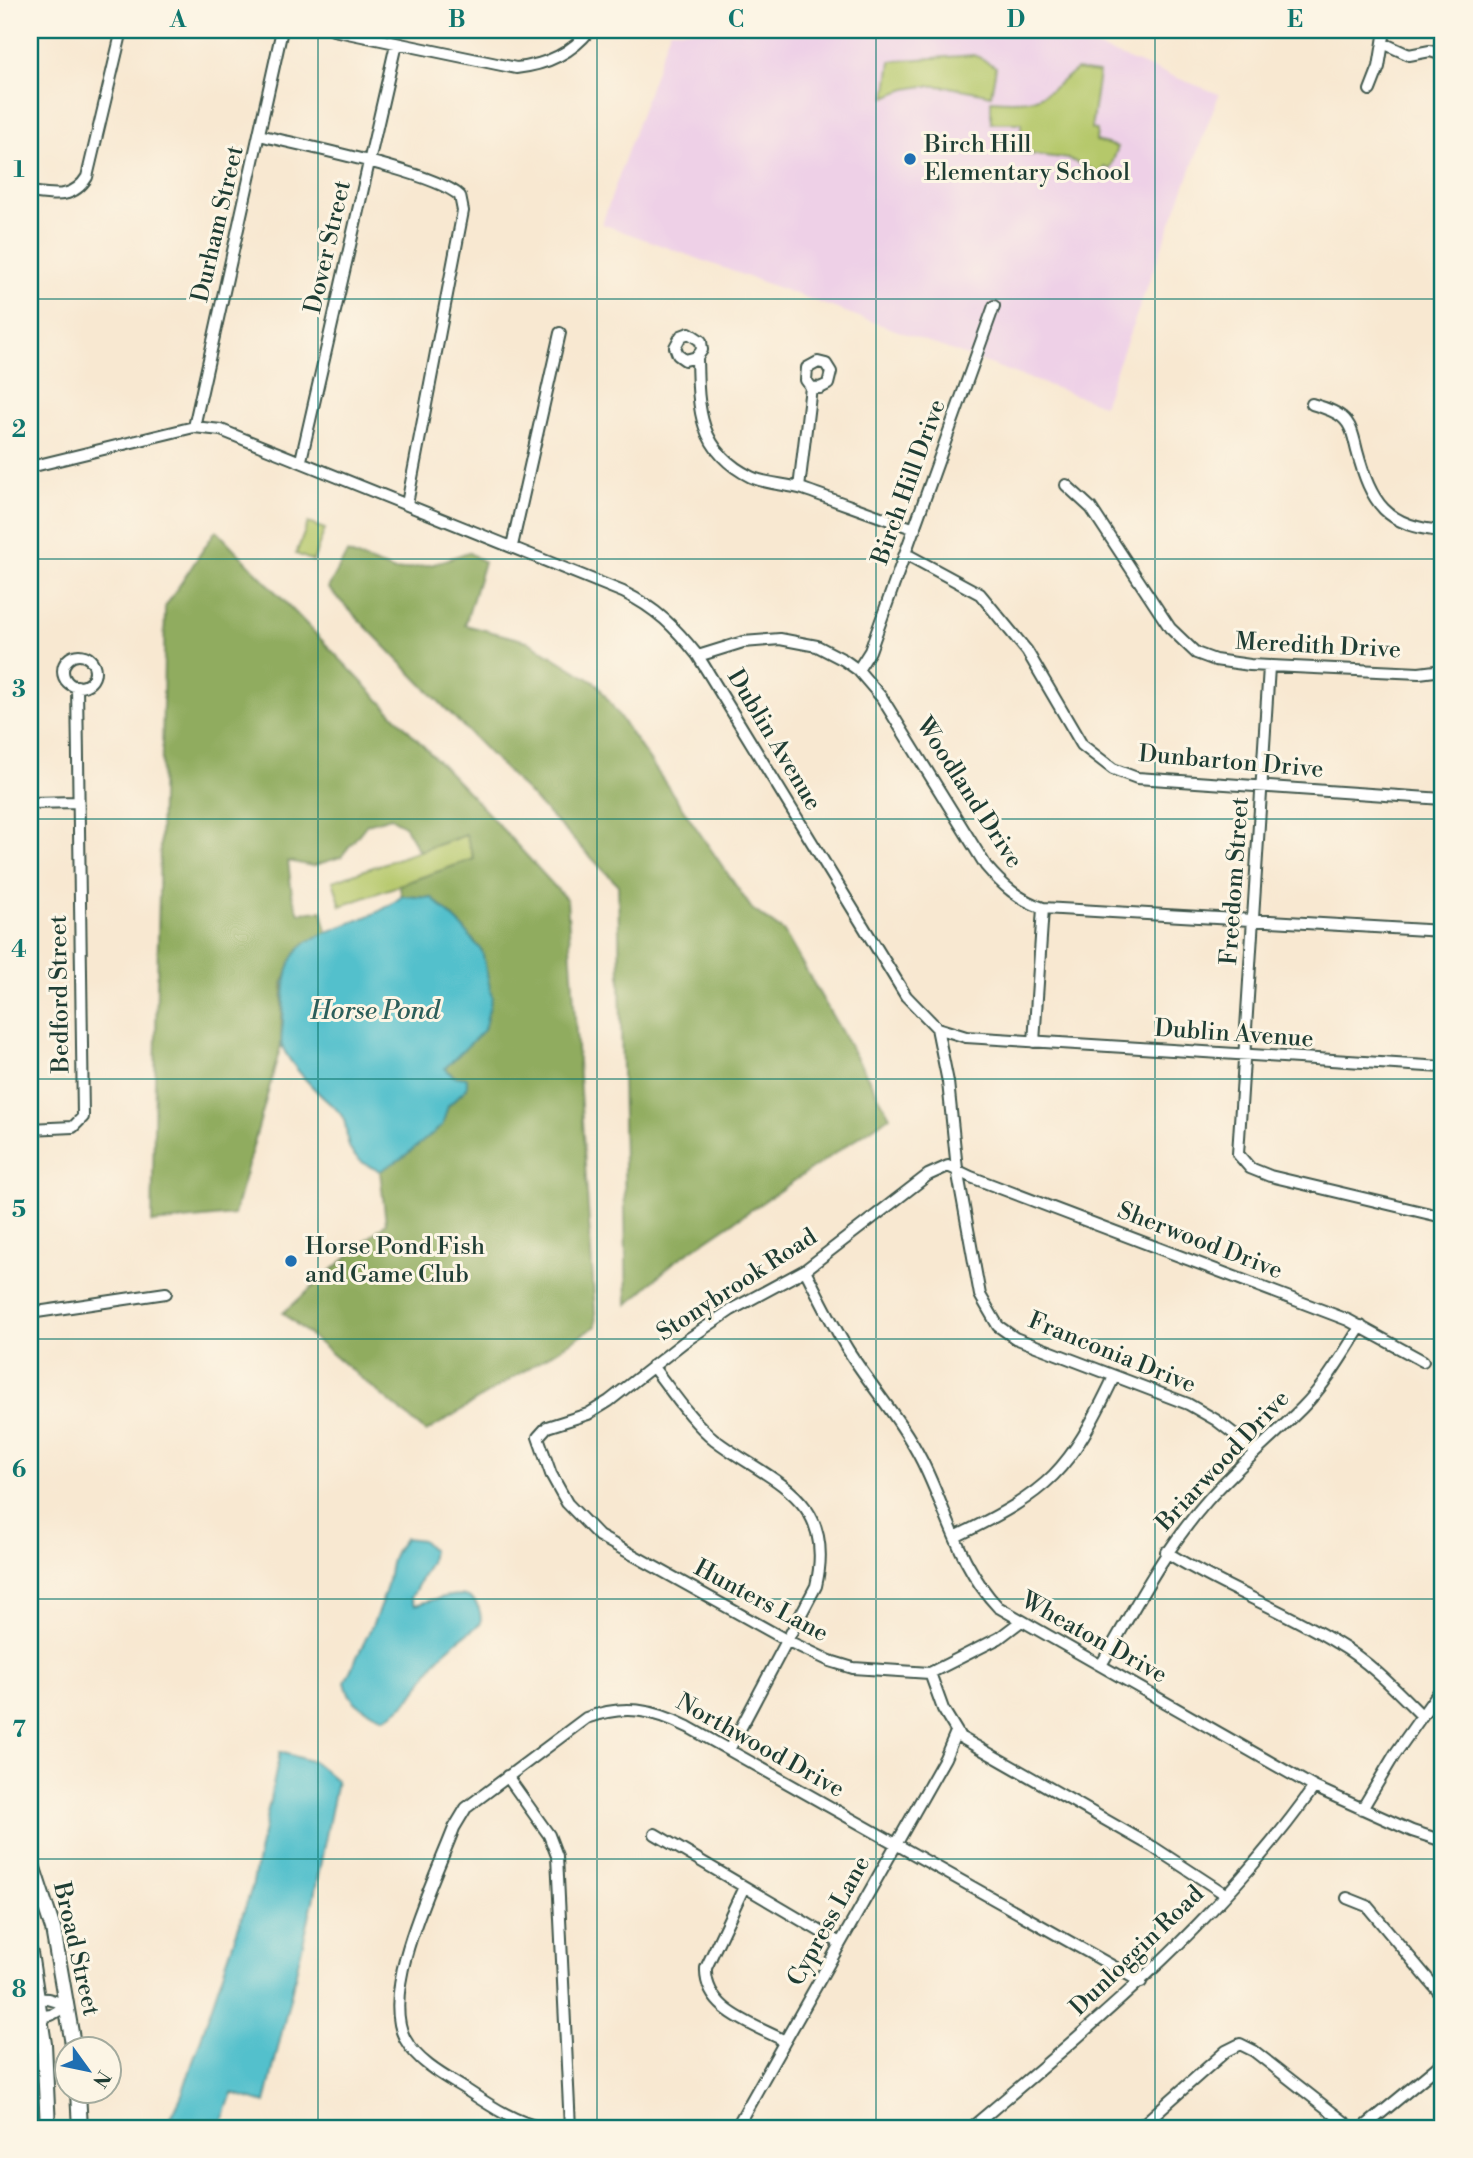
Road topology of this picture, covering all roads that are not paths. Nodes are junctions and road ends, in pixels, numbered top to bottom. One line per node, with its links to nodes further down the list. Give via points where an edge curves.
1 (122, 30): 12 (street, via 87,177 78,189 64,195)
2 (282, 30): 10 (street, Durham Street)
3 (333, 30): 7 (street)
4 (590, 30): 7 (street, via 561,56 516,68)
5 (1385, 30): 6 (street)
6 (1383, 43): 8 (street, via 1409,55 1430,51); 9 (street)
7 (396, 44): 11 (street, Dover Street)
8 (1443, 55)
9 (1370, 90)
10 (259, 135): 11 (street); 18 (street, Durham Street)
11 (369, 161): 19 (street, Dover Street); 23 (street, via 448,187 460,197 463,211)
12 (30, 192)
13 (994, 306): 24 (street, Birch Hill Drive)
14 (560, 333): 26 (street)
15 (697, 357): 22 (street, via 700,420 716,449 752,478)
16 (811, 387): 22 (street)
17 (1312, 404): 25 (street, via 1348,424 1372,494 1386,513 1403,523)
18 (194, 428): 19 (street, Dublin Avenue, via 221,430); 20 (street, Dublin Avenue)
19 (301, 460): 23 (street, Dublin Avenue)
20 (30, 467)
21 (1066, 485): 29 (street, Meredith Drive, via 1091,508 1160,615 1187,646 1214,660)
22 (799, 488): 24 (street)
23 (407, 504): 26 (street, Dublin Avenue)
24 (915, 529): 27 (street, Birch Hill Drive)
25 (1443, 531)
26 (512, 546): 28 (street, Dublin Avenue, via 652,607)
27 (906, 554): 30 (street, Birch Hill Drive, via 870,651); 33 (street, Dunbarton Drive, via 971,587 994,608 1027,651 1082,745 1096,759 1138,778)
28 (698, 656): 30 (street, Woodland Drive, via 753,640 792,640 831,652); 40 (street, Dublin Avenue, via 906,996)
29 (1269, 667): 31 (street, Meredith Drive); 33 (street, Freedom Street)
30 (858, 670): 37 (street, Woodland Drive, via 895,718 986,866 1016,895)
31 (1443, 670)
32 (77, 686): 35 (street, Bedford Street)
33 (1262, 788): 34 (street, Dunbarton Drive); 38 (street, Freedom Street)
34 (1443, 799)
35 (78, 802): 36 (street); 44 (street, Bedford Street, via 83,1117 73,1127)
36 (30, 803)
37 (1043, 908): 38 (street, Woodland Drive); 41 (street)
38 (1254, 920): 39 (street, Woodland Drive); 42 (street, Freedom Street)
39 (1443, 931)
40 (937, 1028): 41 (street, Dublin Avenue, via 966,1037); 45 (street, Franconia Drive)
41 (1034, 1042): 42 (street, Dublin Avenue)
42 (1244, 1056): 43 (street, Dublin Avenue); 46 (street, Freedom Street, via 1238,1147 1250,1168)
43 (1443, 1067)
44 (30, 1129)
45 (957, 1169): 47 (street, Stonybrook Road, via 948,1166 928,1175); 50 (street, Sherwood Drive); 53 (street, Franconia Drive, via 981,1295 998,1326 1015,1338)
46 (1443, 1217)
47 (805, 1270): 52 (street, Stonybrook Road, via 731,1310); 56 (street, Wheaton Drive, via 848,1349 922,1460)
48 (166, 1293): 49 (street)
49 (30, 1313)
50 (1361, 1326): 51 (street, Sherwood Drive); 55 (street, Briarwood Drive, via 1303,1407)
51 (1423, 1361)
52 (652, 1366): 54 (street, Stonybrook Road, via 609,1401 547,1427); 59 (street, via 713,1439 782,1482 810,1517 819,1551 819,1574)
53 (1114, 1377): 55 (street, Franconia Drive, via 1188,1404); 56 (street, via 1090,1427 1056,1475 1021,1504)
54 (538, 1437): 59 (street, Hunters Lane, via 567,1503 599,1536)
55 (1255, 1450): 57 (street, Briarwood Drive)
56 (955, 1537): 58 (street, Wheaton Drive, via 978,1586)
57 (1166, 1552): 60 (street, Briarwood Drive); 63 (street, via 1204,1576 1339,1643 1383,1676)
58 (1020, 1622): 60 (street, Wheaton Drive); 61 (street, via 999,1638)
59 (788, 1641): 61 (street, Hunters Lane, via 853,1668); 65 (street)
60 (1101, 1665): 67 (street, Wheaton Drive)
61 (930, 1673): 64 (street)
62 (1443, 1686): 63 (street)
63 (1422, 1716): 68 (street)
64 (956, 1732): 71 (street, Cypress Lane); 74 (street)
65 (729, 1750): 66 (street, Northwood Drive, via 666,1716 624,1707 586,1718); 71 (street, Northwood Drive)
66 (507, 1776): 90 (street, Northwood Drive, via 466,1808 454,1828 398,1982 399,2008 404,2038 437,2072 513,2119); 91 (street, via 550,1835 557,1856)
67 (1314, 1787): 68 (street, Wheaton Drive); 74 (street, Dunloggin Road, via 1275,1843)
68 (1362, 1809): 70 (street, Wheaton Drive)
69 (655, 1835): 73 (street)
70 (1443, 1841)
71 (895, 1846): 76 (street, Cypress Lane); 78 (street, Northwood Drive)
72 (30, 1859): 81 (main road, Broad Street, via 49,1912)
73 (744, 1887): 76 (street); 84 (street, via 706,1968 705,1981 714,2000 726,2009)
74 (1225, 1894): 78 (street, Dunloggin Road)
75 (1347, 1898): 79 (street, via 1367,1906)
76 (840, 1943): 84 (street, Cypress Lane)
77 (30, 1953): 80 (main road, Broad Street)
78 (1141, 1982): 93 (street, Dunloggin Road)
79 (1443, 1997)
80 (34, 1998): 81 (street); 82 (main road, Broad Street)
81 (68, 2005): 82 (street); 83 (main road, Broad Street)
82 (35, 2018): 88 (main road, Broad Street, via 46,2065)
83 (72, 2036)
84 (785, 2041): 92 (street, Cypress Lane)
85 (1443, 2062): 95 (street)
86 (79, 2106): 89 (main road)
87 (1144, 2127): 94 (street, via 1226,2051 1240,2044)
88 (48, 2128)
89 (80, 2128)
90 (543, 2128)
91 (570, 2128)
92 (736, 2128)
93 (971, 2128)
94 (1352, 2128)
95 (1363, 2128)

